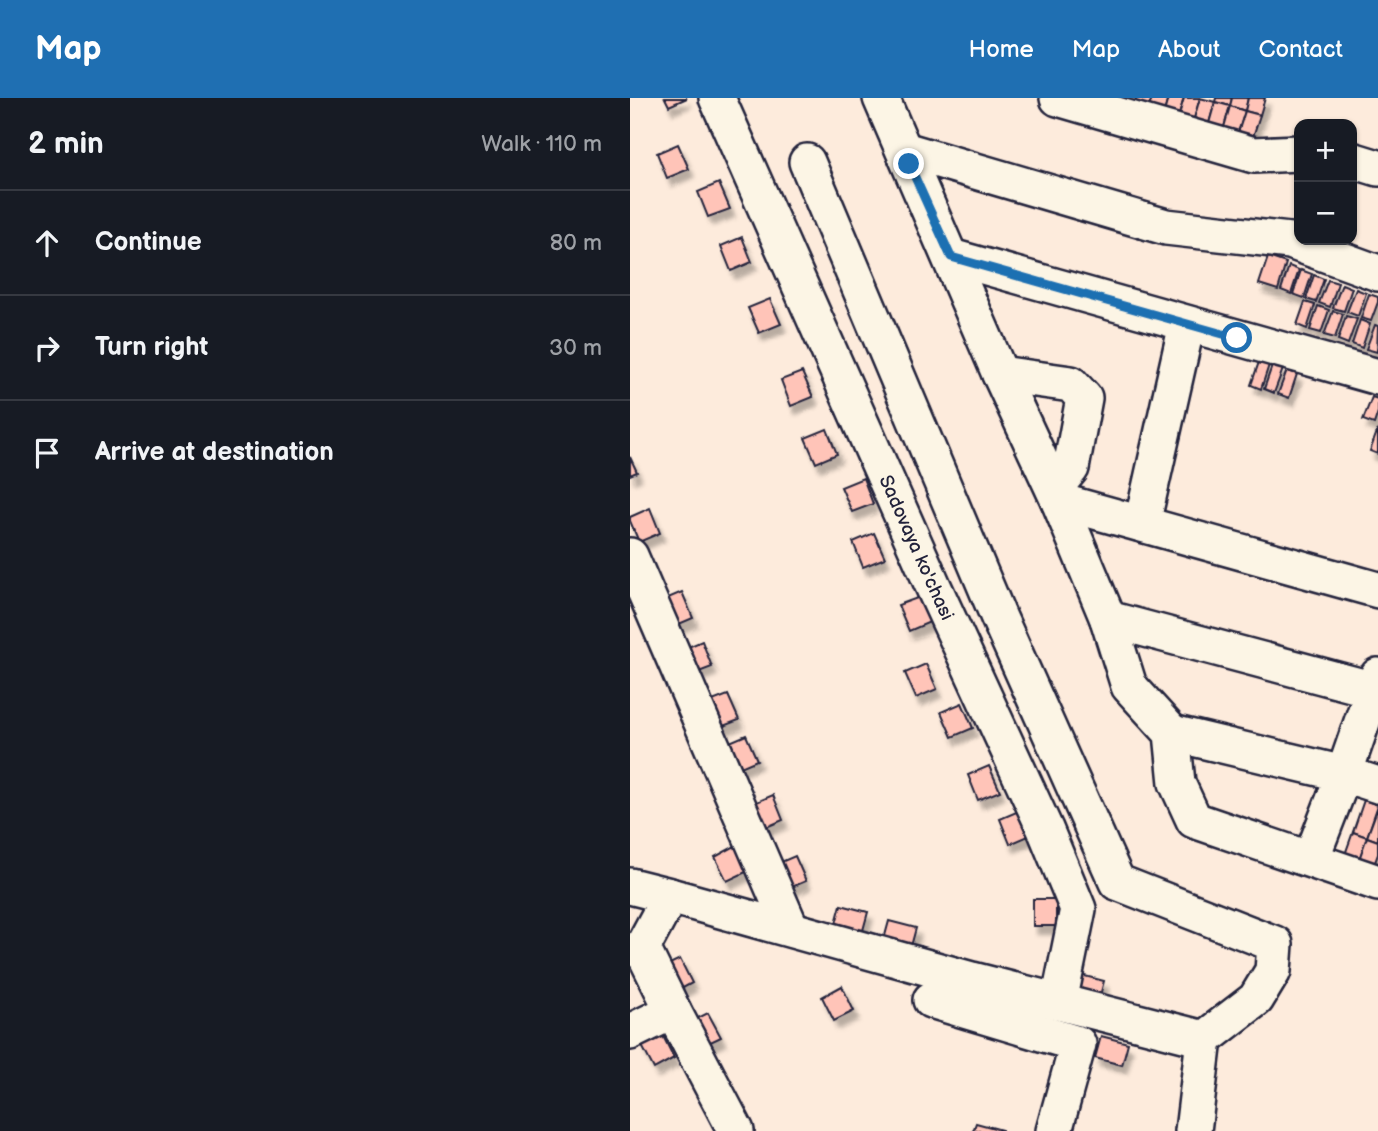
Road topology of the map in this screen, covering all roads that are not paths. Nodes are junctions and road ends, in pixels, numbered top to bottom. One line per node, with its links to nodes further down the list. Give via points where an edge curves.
1 (717, 98): 20 (street, Sadovaya ko'chasi)
2 (881, 98): 4 (street)
3 (1058, 98): 5 (street, via 1254,155)
4 (904, 150): 9 (street); 10 (street, via 1166,227 1290,241)
5 (1294, 153)
6 (807, 162): 18 (street)
7 (1357, 162): 8 (street)
8 (1378, 168)
9 (951, 257): 11 (street); 12 (street)
10 (1378, 274)
11 (1187, 324): 13 (street); 15 (street)
12 (1000, 374): 14 (street); 14 (street, via 1070,384 1084,398 1070,468)
13 (1378, 377)
14 (1057, 495): 15 (street); 19 (street)
15 (1142, 524): 17 (street)
16 (630, 556): 29 (street)
17 (1378, 590)
18 (999, 618): 20 (street); 34 (street, via 1117,882 1275,944 1273,971 1256,999)
19 (1108, 619): 21 (street); 22 (street, via 1129,685)
20 (956, 636): 31 (street, Sadovaya ko'chasi, via 1078,909)
21 (1377, 686): 23 (street)
22 (1172, 733): 23 (street); 25 (street, via 1177,783 1194,820)
23 (1344, 774): 24 (street); 25 (street)
24 (1378, 785)
25 (1311, 859): 26 (street)
26 (1378, 883)
27 (630, 886): 28 (street)
28 (670, 896): 29 (street); 32 (street, via 642,948)
29 (791, 929): 31 (street)
30 (931, 1000): 36 (street, via 1078,1044)
31 (1059, 1002): 34 (street)
32 (673, 1011): 33 (street); 35 (street)
33 (630, 1032)
34 (1204, 1039): 37 (street)
35 (736, 1131)
36 (1054, 1131)
37 (1193, 1131)

